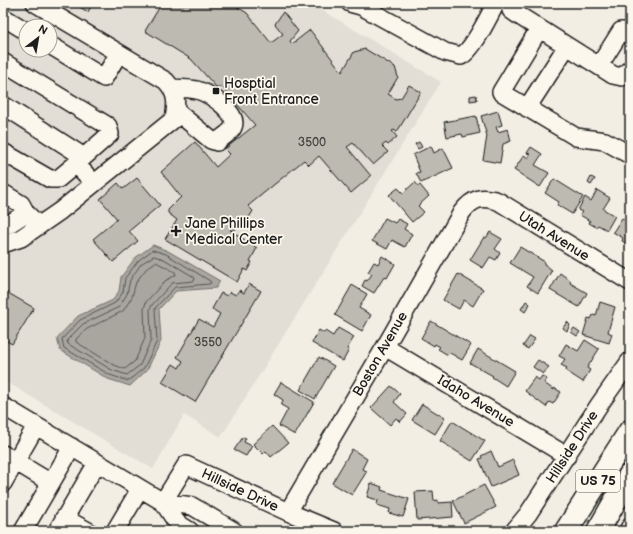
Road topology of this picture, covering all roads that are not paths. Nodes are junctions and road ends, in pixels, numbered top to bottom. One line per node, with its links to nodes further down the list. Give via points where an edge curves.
1 (35, 3): 11 (street)
2 (350, 3): 3 (street, via 361,6 446,52 461,56 472,46)
3 (496, 3)
4 (511, 3): 7 (street, via 511,10)
5 (3, 17): 6 (street)
6 (18, 25)
7 (540, 29): 9 (street); 17 (street, via 500,92)
8 (630, 31): 13 (street, via 621,31)
9 (567, 46): 13 (street); 17 (street)
10 (58, 50): 11 (street, via 104,78)
11 (119, 53): 15 (street, via 166,81)
12 (3, 62): 21 (street, via 108,126 110,134)
13 (599, 66): 14 (street, via 613,75)
14 (625, 77)
15 (172, 88): 18 (street); 18 (street, via 200,91 212,97 230,112 234,125 217,142 211,140)
16 (3, 106): 21 (street)
17 (527, 108): 20 (street, via 576,137 605,142)
18 (176, 111): 22 (street, via 174,118)
19 (3, 152): 21 (street, via 50,179 58,179)
20 (630, 155)
21 (80, 160): 22 (street)
22 (94, 183): 27 (street)
23 (3, 193): 25 (street, via 21,204)
24 (476, 199): 29 (street, Utah Avenue, via 498,201); 30 (street, Boston Avenue, via 462,212)
25 (26, 214): 26 (street); 27 (street)
26 (3, 226)
27 (39, 226): 28 (street, via 21,238)
28 (3, 244)
29 (630, 282)
30 (385, 347): 36 (street, Idaho Avenue); 44 (street, Boston Avenue)
31 (630, 362): 36 (street, Hillside Drive)
32 (3, 406): 33 (street)
33 (36, 426): 35 (street); 37 (street)
34 (630, 432): 54 (highway, US 75)
35 (72, 447): 38 (street); 41 (street)
36 (567, 456): 53 (street, Hillside Drive)
37 (9, 458): 40 (street); 41 (street)
38 (97, 463): 42 (street); 45 (street)
39 (630, 475): 55 (highway, US 75)
40 (3, 483)
41 (51, 483): 47 (street)
42 (140, 489): 43 (street); 49 (street)
43 (163, 502): 44 (street, Hillside Drive, via 186,465); 50 (street, via 177,523); 51 (street, via 192,506)
44 (288, 512): 52 (street, Hillside Drive)
45 (61, 524): 48 (street)
46 (630, 527): 56 (street)
47 (23, 531)
48 (88, 531)
49 (115, 531)
50 (190, 531)
51 (234, 531)
52 (334, 531)
53 (514, 531)
54 (566, 531)
55 (598, 531)
56 (628, 531)

